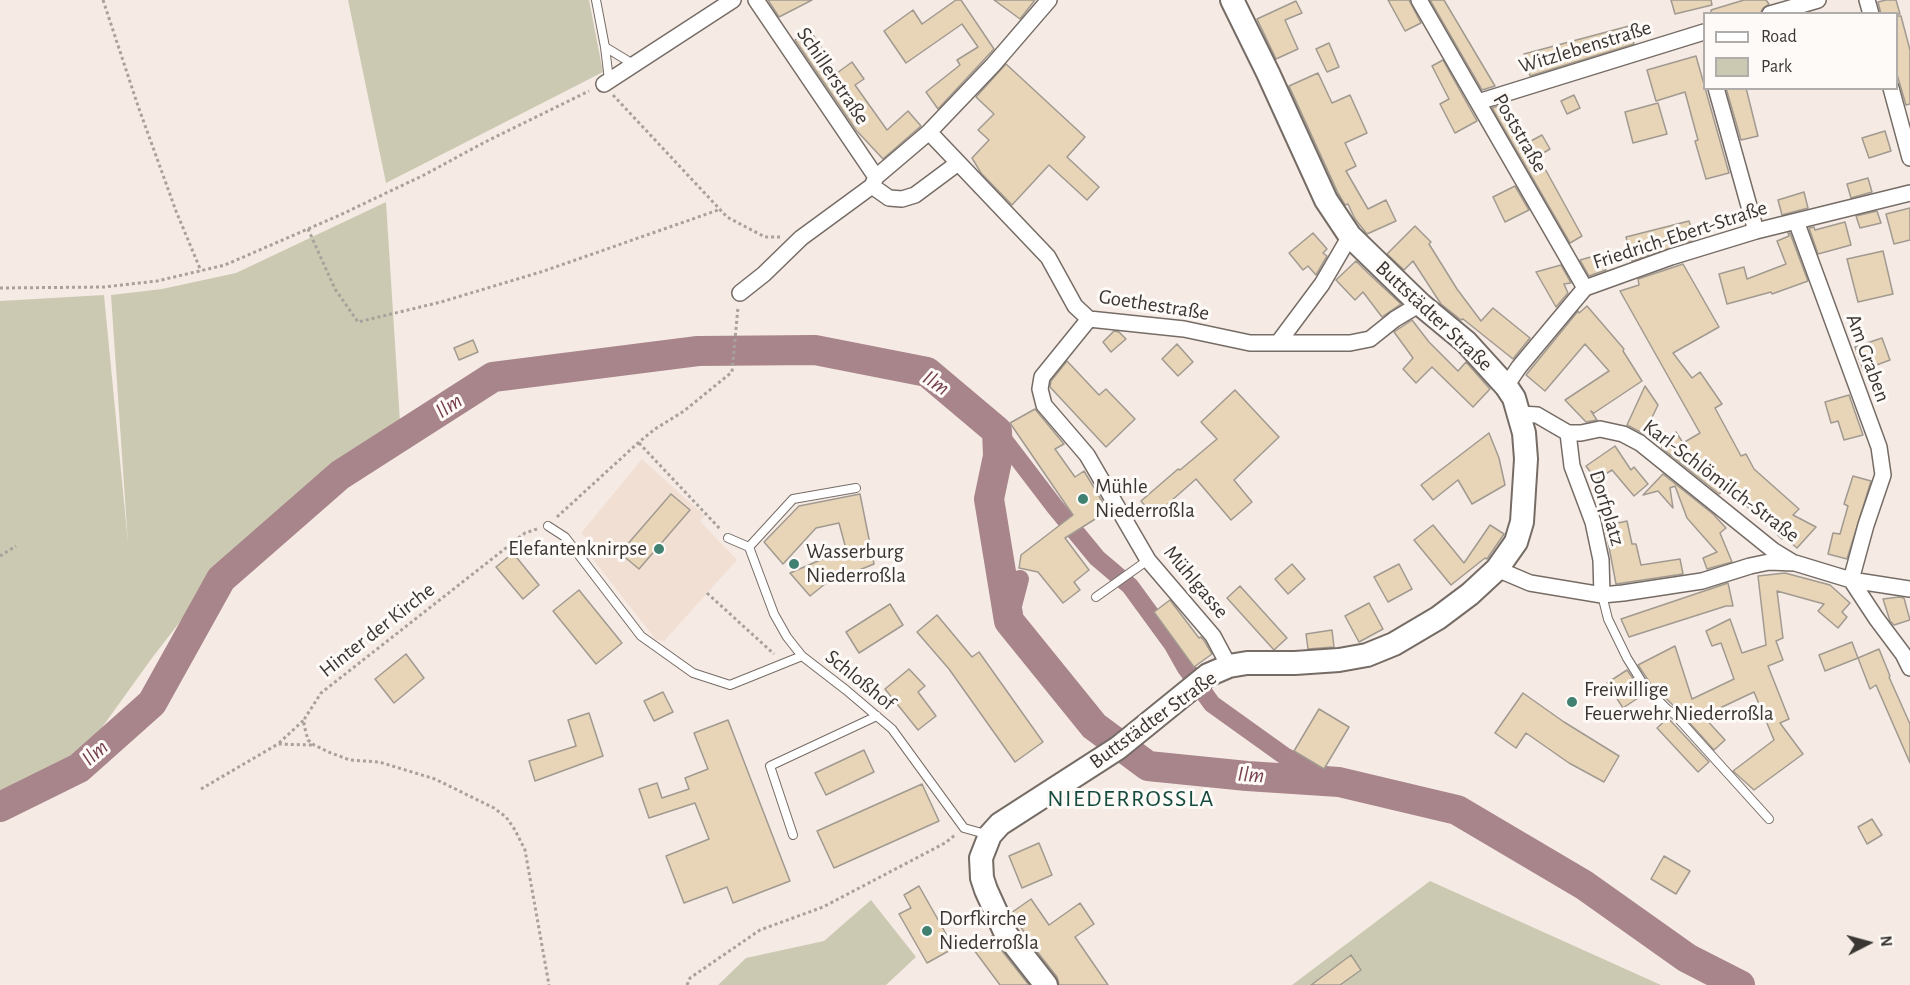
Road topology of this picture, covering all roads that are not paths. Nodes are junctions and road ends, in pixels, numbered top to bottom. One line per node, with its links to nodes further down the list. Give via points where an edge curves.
1 (596, 0): 10 (lane)
2 (733, 0): 11 (street)
3 (756, 0): 19 (street, Schillerstraße)
4 (1049, 0): 16 (street)
5 (1232, 0): 23 (main road, Buttstädter Straße, via 1326,200)
6 (1419, 0): 15 (street, Poststraße)
7 (1818, 0): 8 (street)
8 (1777, 12)
9 (1703, 37): 15 (street, Witzlebenstraße)
10 (605, 47): 11 (lane); 12 (lane)
11 (633, 64): 12 (street)
12 (606, 82)
13 (1717, 90): 22 (street)
14 (1892, 90): 17 (street)
15 (1478, 102): 24 (street, Poststraße)
16 (929, 132): 18 (street, Goethestraße); 19 (street)
17 (1910, 158)
18 (958, 163): 19 (street, via 915,195 903,199 889,198); 27 (street, Goethestraße, via 1048,256 1075,306)
19 (874, 181): 25 (street, via 801,238)
20 (1910, 193): 21 (street, Friedrich-Ebert-Straße)
21 (1796, 221): 22 (street, Friedrich-Ebert-Straße); 39 (street, Am Graben, via 1879,447 1882,475)
22 (1756, 231): 24 (street, Friedrich-Ebert-Straße)
23 (1350, 236): 26 (main road, Buttstädter Straße); 28 (street, via 1322,284)
24 (1585, 288): 29 (street, Friedrich-Ebert-Straße)
25 (740, 293)
26 (1420, 304): 28 (street, Goethestraße, via 1370,339); 29 (main road, Buttstädter Straße, via 1466,342)
27 (1089, 319): 28 (street, Goethestraße); 36 (street, Mühlgasse, via 1042,377 1040,389 1044,405 1087,455)
28 (1278, 344)
29 (1506, 386): 30 (main road, Buttstädter Straße)
30 (1520, 414): 31 (street, via 1537,415); 38 (main road, Buttstädter Straße, via 1526,459 1522,522 1516,542)
31 (1568, 433): 37 (street, Karl-Schlömilch-Straße, via 1612,430 1640,443 1774,551); 41 (street, Dorfplatz, via 1572,466 1597,541)
32 (856, 488): 35 (lane, via 793,499)
33 (548, 526): 43 (lane, Schloßhof, via 565,537 641,636 693,673 730,685)
34 (728, 538): 35 (lane)
35 (749, 547): 43 (lane, via 774,614)
36 (1148, 560): 42 (lane); 44 (street, Mühlgasse, via 1213,636)
37 (1795, 563): 39 (street); 41 (street, via 1769,562 1702,581)
38 (1497, 569): 41 (street, via 1530,583); 44 (main road, Buttstädter Straße, via 1438,618 1367,655)
39 (1851, 580): 40 (street); 45 (street)
40 (1910, 589)
41 (1602, 595): 47 (lane, via 1608,619 1646,687)
42 (1096, 597)
43 (802, 656): 46 (lane, Schloßhof)
44 (1229, 666): 48 (main road, Buttstädter Straße, via 1208,675 1118,748 1000,824)
45 (1910, 668)
46 (877, 716): 48 (lane, Schloßhof, via 892,729 964,828); 49 (lane, via 770,766)
47 (1769, 819)
48 (990, 835): 50 (main road, via 981,858 986,890 1006,934)
49 (794, 836)
50 (1046, 985)

